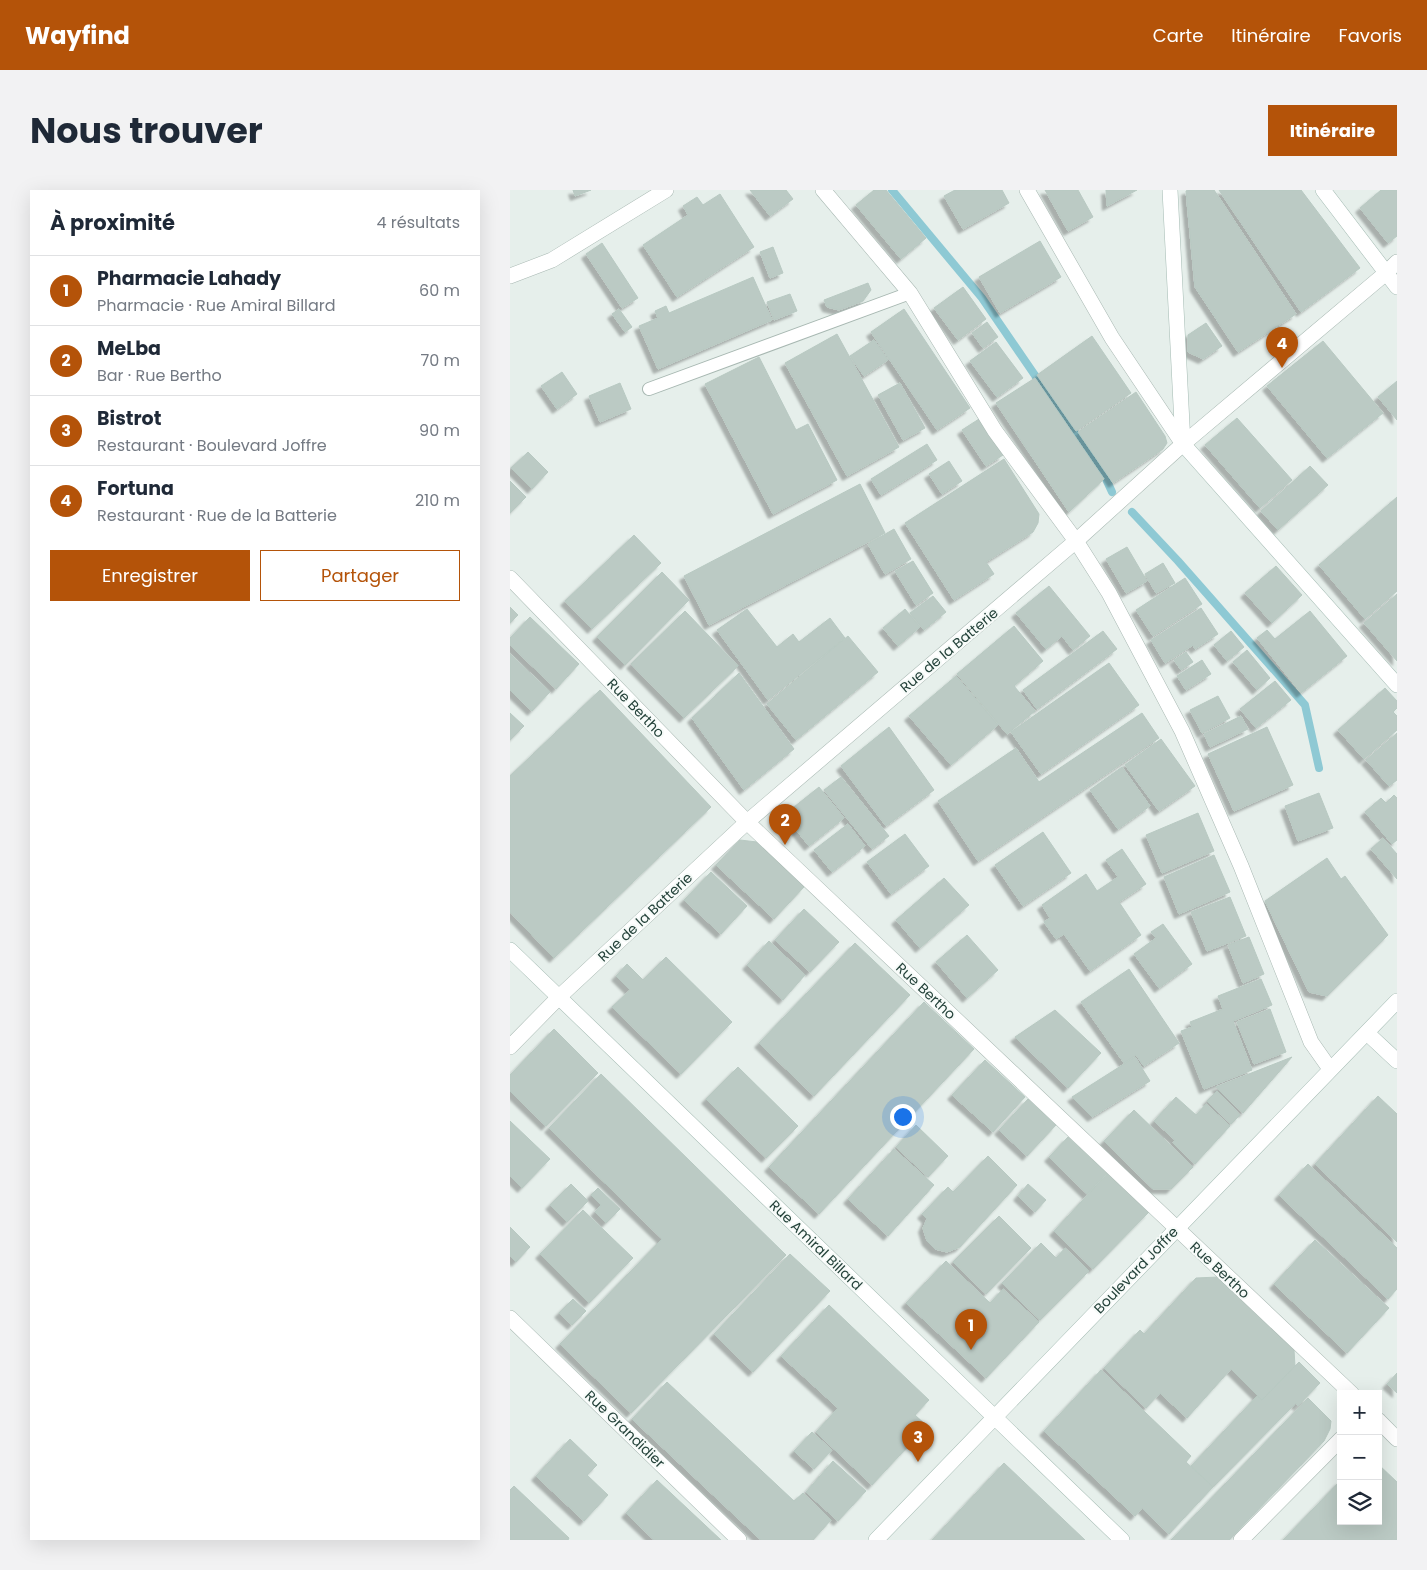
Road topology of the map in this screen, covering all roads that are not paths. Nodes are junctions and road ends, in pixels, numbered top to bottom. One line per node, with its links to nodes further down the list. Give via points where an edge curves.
1 (666, 190): 8 (street, via 552,260)
2 (823, 190): 10 (street)
3 (1026, 190): 12 (street, via 1112,338)
4 (1170, 190): 12 (street)
5 (1323, 190): 7 (street)
6 (1397, 262): 7 (street, Rue de la Batterie)
7 (1386, 273): 9 (street); 12 (street, Rue de la Batterie)
8 (510, 276)
9 (1397, 287)
10 (910, 293): 11 (lane); 13 (street, via 995,431)
11 (649, 389)
12 (1183, 444): 13 (street, Rue de la Batterie); 15 (street)
13 (1076, 541): 16 (street, Rue de la Batterie); 23 (street, via 1109,593 1182,731 1241,866 1311,1042)
14 (510, 578): 16 (street, Rue Bertho)
15 (1397, 685)
16 (747, 822): 18 (street, Rue de la Batterie); 24 (street, Rue Bertho)
17 (510, 950): 18 (street, Rue Amiral Billard)
18 (559, 997): 21 (street, Rue de la Batterie); 27 (street, Rue Amiral Billard)
19 (1397, 1001): 20 (street, Boulevard Joffre)
20 (1366, 1033): 22 (street); 23 (street, Boulevard Joffre)
21 (510, 1047)
22 (1397, 1061)
23 (1330, 1069): 24 (street, Boulevard Joffre)
24 (1176, 1229): 26 (street, Rue Bertho); 27 (street, Boulevard Joffre)
25 (510, 1318): 31 (street, Rue Grandidier)
26 (1348, 1390)
27 (994, 1418): 32 (street, Boulevard Joffre); 33 (street, Rue Amiral Billard)
28 (1382, 1424): 29 (street)
29 (1397, 1438)
30 (1337, 1443): 34 (street)
31 (739, 1540)
32 (876, 1540)
33 (1122, 1540)
34 (1241, 1540)

